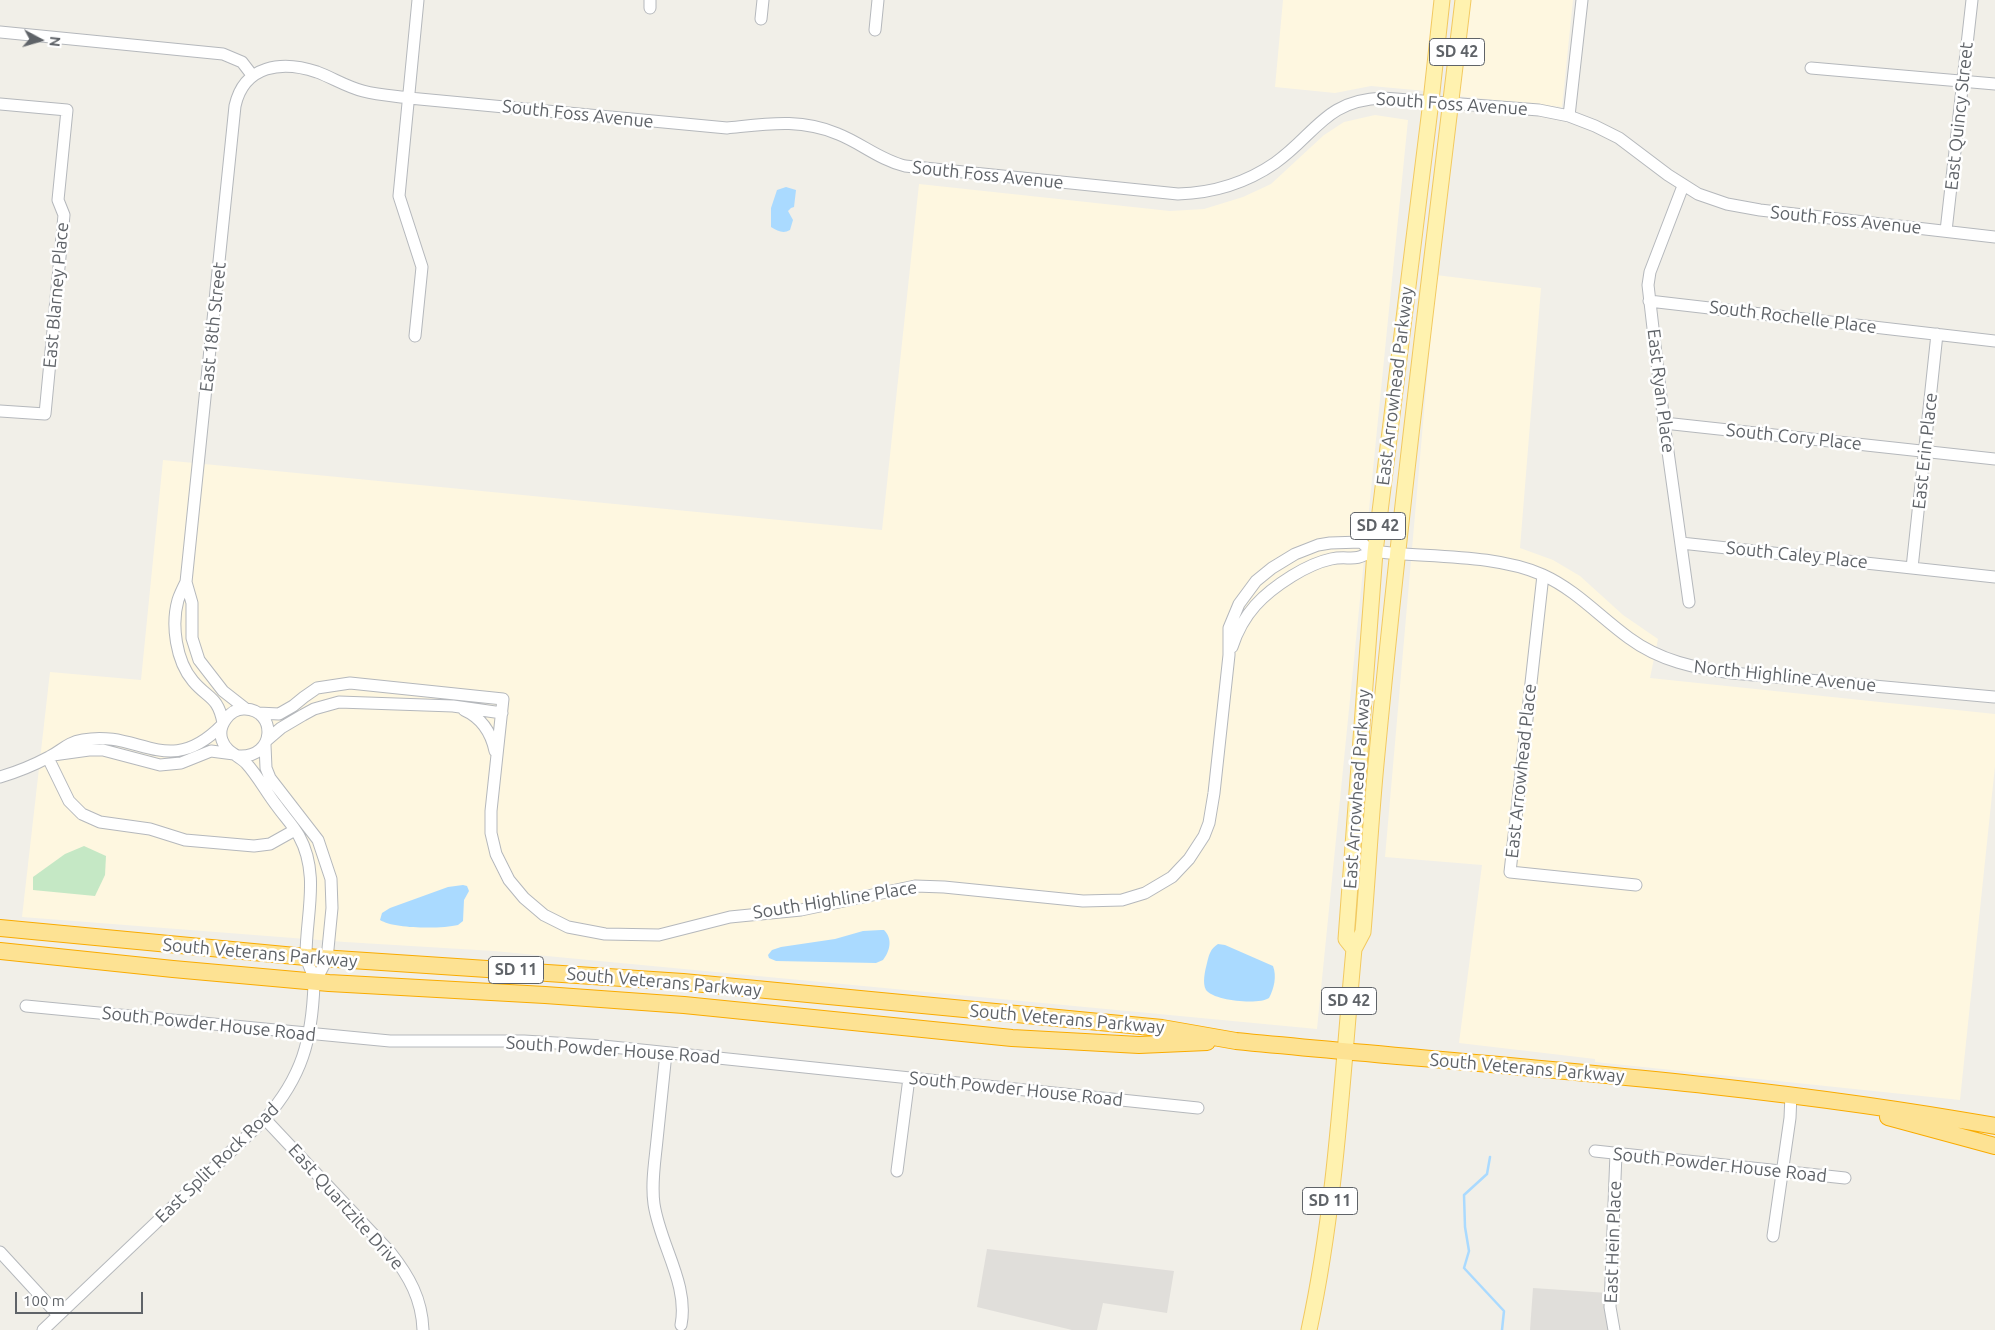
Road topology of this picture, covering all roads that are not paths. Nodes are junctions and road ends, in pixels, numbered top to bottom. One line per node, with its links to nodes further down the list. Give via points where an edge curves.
1 (418, 0): 15 (street)
2 (763, 0): 8 (street)
3 (878, 0): 9 (street)
4 (1442, 0): 16 (main road, East Arrowhead Parkway / SD 42)
5 (1463, 0): 18 (main road, East Arrowhead Parkway / SD 42)
6 (1582, 0): 19 (street)
7 (1972, 0): 13 (street, East Quincy Street)
8 (761, 20)
9 (875, 30)
10 (0, 32): 12 (street, via 223,54 242,62)
11 (1811, 68): 13 (street)
12 (252, 75): 15 (street, South Foss Avenue, via 275,66 301,68 364,91); 37 (street, East 18th Street, via 235,106)
13 (1963, 81): 14 (street); 21 (street, East Quincy Street)
14 (1995, 84)
15 (409, 98): 16 (street, South Foss Avenue, via 727,128 794,122 839,134 890,162 905,166 1178,194 1219,189 1260,172 1284,156 1322,119 1350,103 1371,98); 25 (street, via 400,196 422,267)
16 (1432, 101): 18 (street, South Foss Avenue); 32 (main road, East Arrowhead Parkway / SD 42)
17 (0, 104): 27 (street, East Blarney Place, via 67,110 58,200 64,215 45,414)
18 (1450, 104): 19 (street, South Foss Avenue, via 1539,110); 33 (main road, East Arrowhead Parkway / SD 42)
19 (1569, 116): 20 (street, South Foss Avenue, via 1614,135)
20 (1683, 186): 21 (street, South Foss Avenue, via 1712,200 1743,208); 23 (street, East Ryan Place, via 1650,272)
21 (1946, 231): 22 (street, South Foss Avenue)
22 (1995, 237)
23 (1649, 301): 24 (street, South Rochelle Place); 28 (street, East Ryan Place)
24 (1938, 334): 26 (street, South Rochelle Place); 29 (street, East Erin Place)
25 (415, 336)
26 (1995, 341)
27 (0, 411)
28 (1664, 423): 29 (street, South Cory Place); 31 (street, East Ryan Place)
29 (1924, 451): 30 (street, South Cory Place); 34 (street, East Erin Place)
30 (1995, 459)
31 (1681, 543): 34 (street, South Caley Place); 38 (street, East Ryan Place)
32 (1373, 551): 33 (street, North Highline Avenue); 39 (street, South Highline Place, via 1360,559 1332,559 1315,564 1261,597 1247,614); 39 (street, South Highline Place, via 1361,542 1330,543 1300,551 1272,568 1247,592 1232,618); 54 (main road, East Arrowhead Parkway / SD 42, via 1346,939)
33 (1398, 554): 35 (street, North Highline Avenue, via 1503,563); 54 (main road, East Arrowhead Parkway / SD 42, via 1363,932)
34 (1912, 568): 36 (street, South Caley Place)
35 (1543, 575): 40 (street, North Highline Avenue, via 1569,590 1630,639 1690,667); 52 (street, East Arrowhead Place, via 1510,872)
36 (1995, 577)
37 (186, 582): 42 (street, East 18th Street, via 192,603 192,638 199,660 218,686); 45 (street, East 18th Street, via 178,600 176,617 180,654 194,683 215,701)
38 (1690, 602)
39 (1229, 655): 49 (street, South Highline Place, via 1214,793 1204,836 1172,877 1145,893 1122,900 1083,901 915,886 801,910 730,917 659,935 580,930 556,922 533,907 516,890 502,868 491,828)
40 (1994, 697)
41 (453, 706): 44 (street); 46 (street, via 331,704 295,719); 49 (street, via 470,712 486,726)
42 (246, 708): 43 (street, East 18th Street); 45 (street, via 233,712)
43 (258, 713): 44 (street, South Highline Place, via 279,714 317,688 350,683 503,699); 46 (street, via 268,727)
44 (502, 713): 49 (street, South Highline Place)
45 (223, 724): 47 (street, East 18th Street, via 222,739); 48 (street, via 206,740 174,751 160,752 99,738 68,743)
46 (266, 742): 47 (street, via 254,754); 57 (street, via 266,768 270,778 311,830 328,866 333,898)
47 (236, 755): 48 (street, via 211,751 182,763 160,765 103,750); 51 (street, East 18th Street, via 254,772)
48 (50, 757): 50 (street); 51 (street, via 69,801 82,814 100,822 150,829 185,840 254,846 270,844)
49 (496, 766)
50 (0, 778)
51 (295, 830): 56 (street, East 18th Street, via 305,848 311,870)
52 (1636, 885)
53 (0, 928): 56 (highway, South Veterans Parkway / SD 11)
54 (1354, 950): 62 (main road, East Arrowhead Parkway / SD 42)
55 (0, 951): 58 (highway, South Veterans Parkway / SD 11)
56 (306, 957): 57 (highway, South Veterans Parkway / SD 11); 58 (street, East Split Rock Road)
57 (327, 959): 58 (street); 61 (highway, South Veterans Parkway / SD 11, via 683,982 1162,1028)
58 (315, 982): 60 (street, East Split Rock Road); 61 (highway, South Veterans Parkway / SD 11, via 653,1003 1018,1038 1139,1045)
59 (26, 1006): 60 (street, South Powder House Road)
60 (309, 1034): 63 (street, South Powder House Road, via 390,1041 524,1041); 68 (street, East Split Rock Road, via 296,1076 283,1099)
61 (1236, 1041): 62 (highway, South Veterans Parkway / SD 11)
62 (1345, 1052): 65 (highway, South Veterans Parkway, via 1692,1082); 82 (main road, East Arrowhead Parkway / SD 11, via 1329,1210)
63 (666, 1053): 64 (street, South Powder House Road); 79 (street, via 653,1194 662,1236 680,1288)
64 (909, 1078): 67 (street, South Powder House Road); 73 (street)
65 (1791, 1094): 66 (highway, South Veterans Parkway); 74 (street)
66 (1816, 1098): 69 (highway); 70 (highway)
67 (1198, 1108)
68 (265, 1119): 78 (street, East Split Rock Road); 81 (street, East Quartzite Drive, via 402,1267 416,1292 423,1316)
69 (1995, 1126)
70 (1995, 1146)
71 (1595, 1151): 72 (street, South Powder House Road)
72 (1616, 1154): 74 (street, South Powder House Road); 83 (street, East Hein Place, via 1610,1307)
73 (897, 1171)
74 (1782, 1171): 75 (street, South Powder House Road); 76 (street)
75 (1845, 1178)
76 (1773, 1236)
77 (0, 1252): 78 (street)
78 (58, 1315): 80 (street, East Split Rock Road)
79 (681, 1325)
80 (43, 1330)
81 (423, 1330)
82 (1309, 1330)
83 (1614, 1330)

